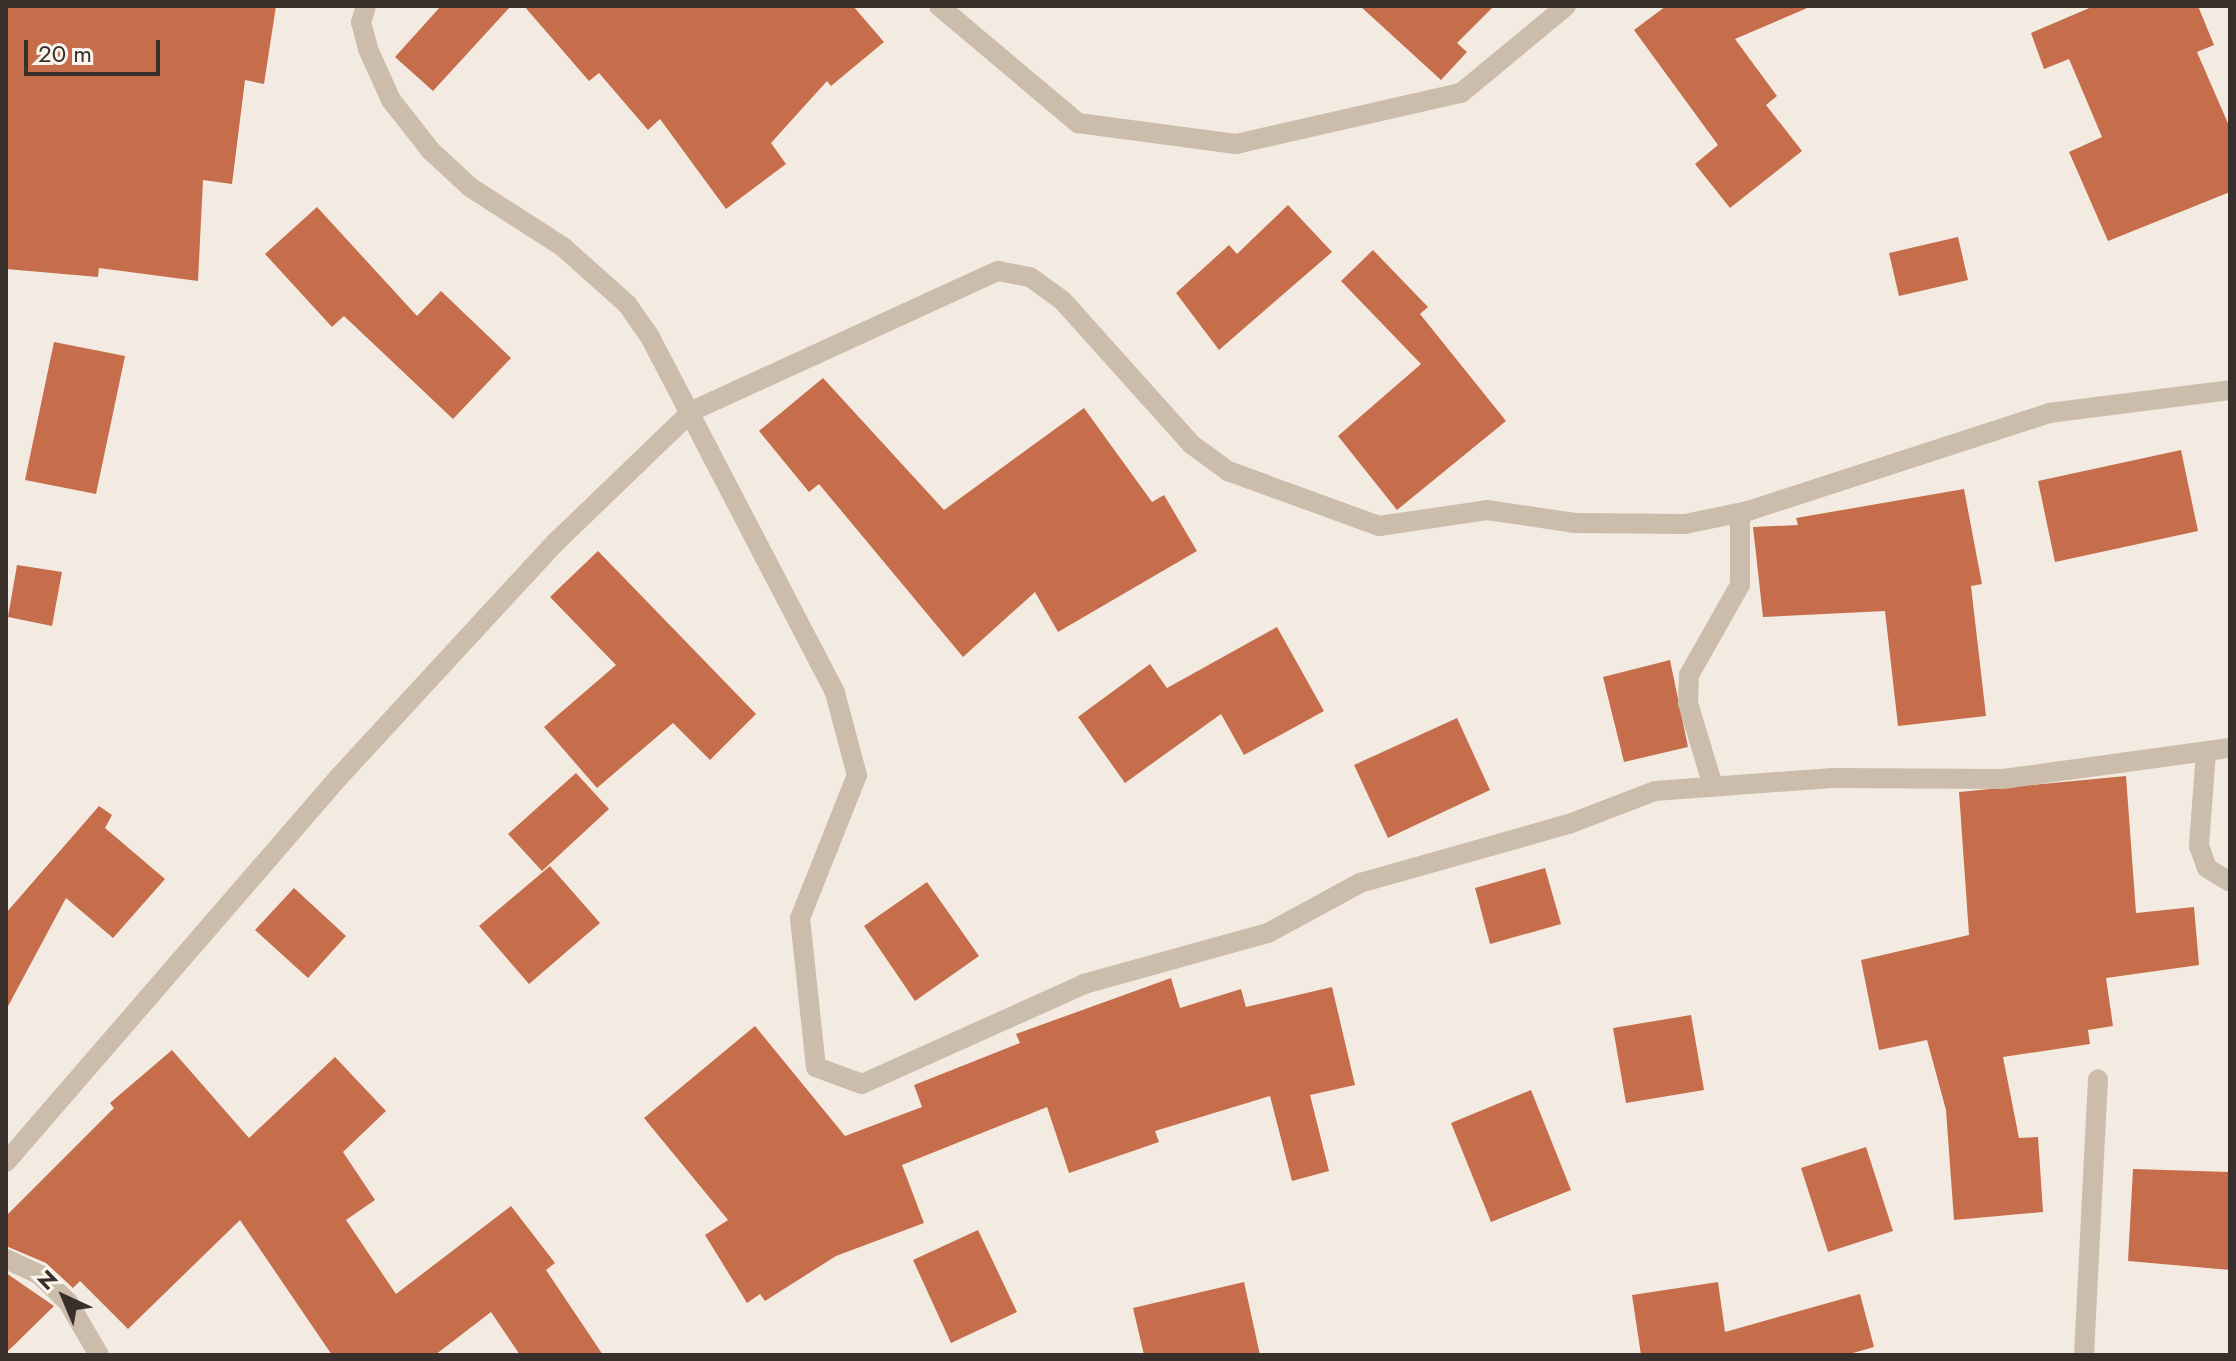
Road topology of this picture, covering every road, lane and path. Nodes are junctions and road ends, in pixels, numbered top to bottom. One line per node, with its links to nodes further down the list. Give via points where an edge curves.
1 (366, 6): 5 (street, via 361,22 379,75 431,151 470,187 563,247 627,304)
2 (939, 6): 3 (street, via 1078,123 1236,144 1461,93)
3 (1566, 6)
4 (2230, 390): 6 (street, via 2010,422)
5 (692, 411): 6 (street, via 919,312 960,284 1016,272 1062,300 1191,444 1271,492 1379,526 1487,510 1649,527); 9 (street, via 835,693 857,775 800,918 816,1067 862,1084 1084,984 1268,933 1360,883 1569,824 1655,791); 12 (street, via 557,541 349,767)
6 (1740, 513): 9 (street, via 1740,585 1689,675 1688,703)
7 (2230, 748): 8 (street)
8 (2206, 752): 9 (street, via 2003,779); 10 (street, via 2199,846 2207,868)
9 (1713, 786)
10 (2230, 882)
11 (2098, 1079): 15 (street)
12 (6, 1162)
13 (6, 1259): 14 (street, via 40,1275 68,1302)
14 (99, 1355)
15 (2084, 1355)

